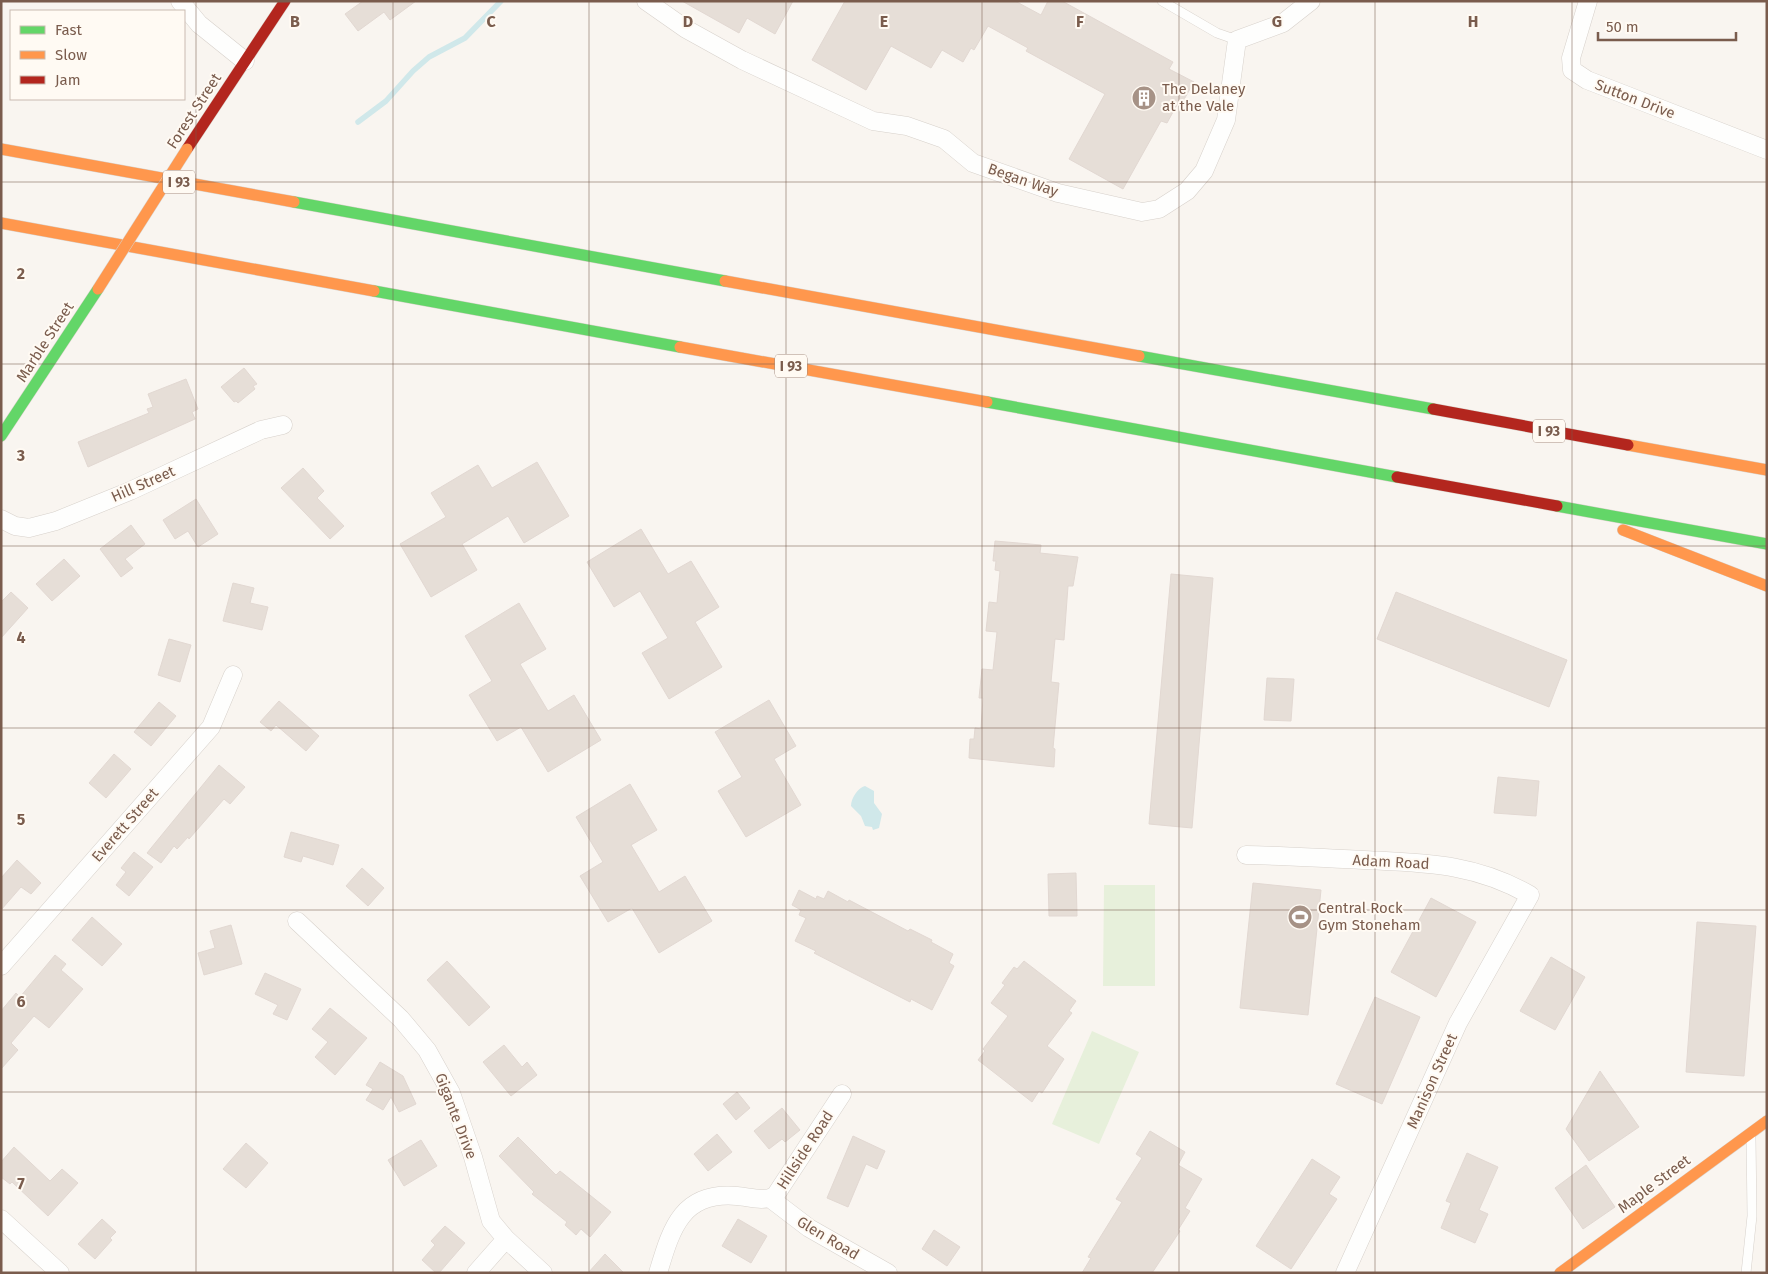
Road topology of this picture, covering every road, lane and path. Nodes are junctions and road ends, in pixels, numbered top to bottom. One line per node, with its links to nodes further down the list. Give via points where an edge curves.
1 (180, 1): 8 (street, via 199,24)
2 (285, 1): 8 (main road, Forest Street)
3 (646, 1): 7 (street, Began Way, via 686,29 742,60 873,121 907,126 944,139 973,163 1058,193 1142,212 1159,209 1187,191 1204,172 1226,120)
4 (1162, 1): 7 (lane, via 1217,34)
5 (1311, 1): 7 (street, via 1283,23)
6 (1588, 1): 10 (street, Sutton Drive, via 1571,58 1572,70 1587,80)
7 (1237, 40)
8 (245, 61): 12 (main road, Forest Street, bridge)
9 (1, 150): 15 (main road, I 93)
10 (1767, 150)
11 (1, 223): 18 (main road, I 93)
12 (98, 289): 14 (main road, Marble Street)
13 (283, 425): 19 (street, Hill Street, via 261,430 130,491 56,521 29,528)
14 (1, 436)
15 (1714, 461): 16 (main road); 17 (main road, I 93)
16 (1767, 461)
17 (1767, 470)
18 (1564, 507): 20 (main road, I 93); 21 (main road)
19 (1, 519)
20 (1767, 544)
21 (1767, 586)
22 (233, 675): 26 (street, Everett Street, via 211,727)
23 (1246, 855): 24 (street, Adam Road, via 1466,868 1508,883)
24 (1530, 895): 38 (street, Manison Street, via 1458,1023)
25 (297, 921): 32 (street, Gigante Drive, via 410,1028 427,1050 451,1093 491,1221)
26 (1, 966)
27 (842, 1094): 30 (street, Hillside Road, via 779,1192)
28 (1767, 1121): 29 (main road, Maple Street)
29 (1750, 1132): 39 (main road, Maple Street); 40 (lane, via 1752,1216)
30 (771, 1198): 36 (street, Hillside Road, via 723,1196 689,1209 670,1233); 37 (street, Glen Road, via 809,1228)
31 (1, 1219): 33 (street)
32 (506, 1240): 34 (street); 35 (street, Gigante Drive)
33 (60, 1273)
34 (476, 1273)
35 (543, 1273)
36 (658, 1273)
37 (888, 1273)
38 (1345, 1273)
39 (1560, 1273)
40 (1746, 1273)

